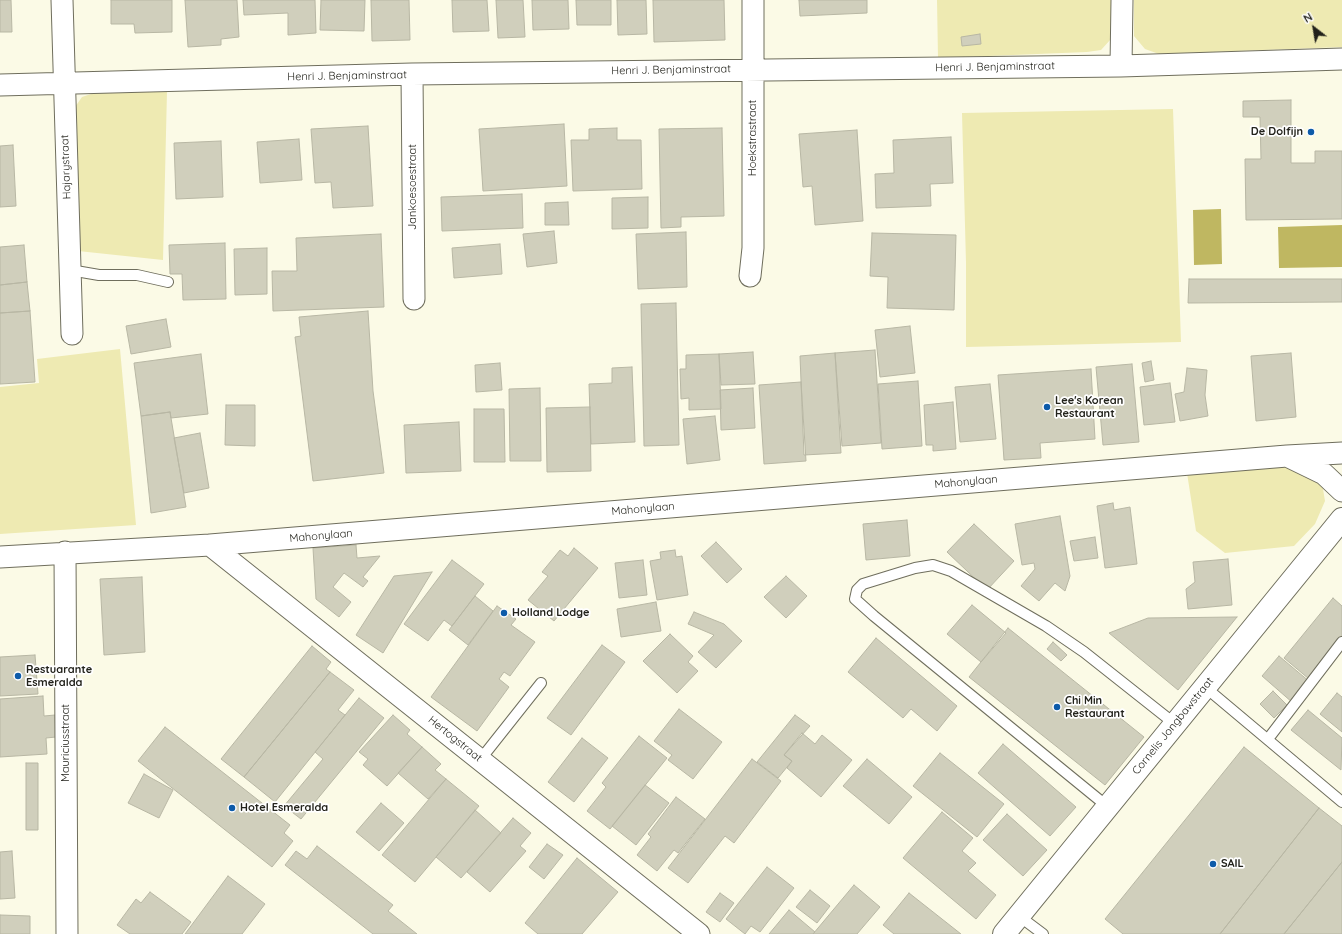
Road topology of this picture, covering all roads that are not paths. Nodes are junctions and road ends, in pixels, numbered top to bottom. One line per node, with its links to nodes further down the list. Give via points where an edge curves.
1 (62, 0): 8 (street, Hajarystraat)
2 (752, 0): 6 (street, Hoekstrastraat)
3 (1122, 0): 5 (street)
4 (1342, 59): 5 (street, Henri J. Benjaminstraat)
5 (1121, 66): 6 (street, Henri J. Benjaminstraat)
6 (753, 70): 7 (street, Henri J. Benjaminstraat); 11 (street, Hoekstrastraat, via 753,248)
7 (412, 74): 8 (street, Henri J. Benjaminstraat); 13 (street, Jankoesoestraat)
8 (64, 83): 9 (street, Henri J. Benjaminstraat); 10 (street, Hajarystraat)
9 (0, 84)
10 (70, 270): 12 (lane, via 99,275 137,275); 14 (street, Hajarystraat)
11 (750, 276)
12 (168, 282)
13 (414, 299)
14 (72, 334)
15 (1342, 453): 16 (street, Mahonylaan)
16 (1287, 456): 17 (street, via 1324,474); 19 (street, Mahonylaan)
17 (1342, 491)
18 (1342, 518): 24 (main road, Cornelis Jongbawstraat)
19 (210, 545): 20 (street, Mahonylaan); 27 (street, Hertogstraat)
20 (65, 552): 21 (street, Mahonylaan); 31 (street, Mauriciusstraat)
21 (0, 557)
22 (1342, 642): 26 (lane)
23 (541, 683): 27 (lane)
24 (1205, 687): 25 (main road, Cornelis Jongbawstraat); 26 (lane)
25 (1175, 724): 29 (main road, Cornelis Jongbawstraat); 29 (lane, via 1071,643 951,571 933,566 915,568 863,584 857,590 855,599 870,612)
26 (1268, 739): 28 (lane)
27 (480, 760): 32 (street, Hertogstraat)
28 (1342, 802)
29 (1108, 807): 30 (main road, Cornelis Jongbawstraat)
30 (1019, 916): 33 (main road, Cornelis Jongbawstraat); 34 (lane)
31 (67, 934)
32 (699, 934)
33 (1004, 934)
34 (1043, 934)

